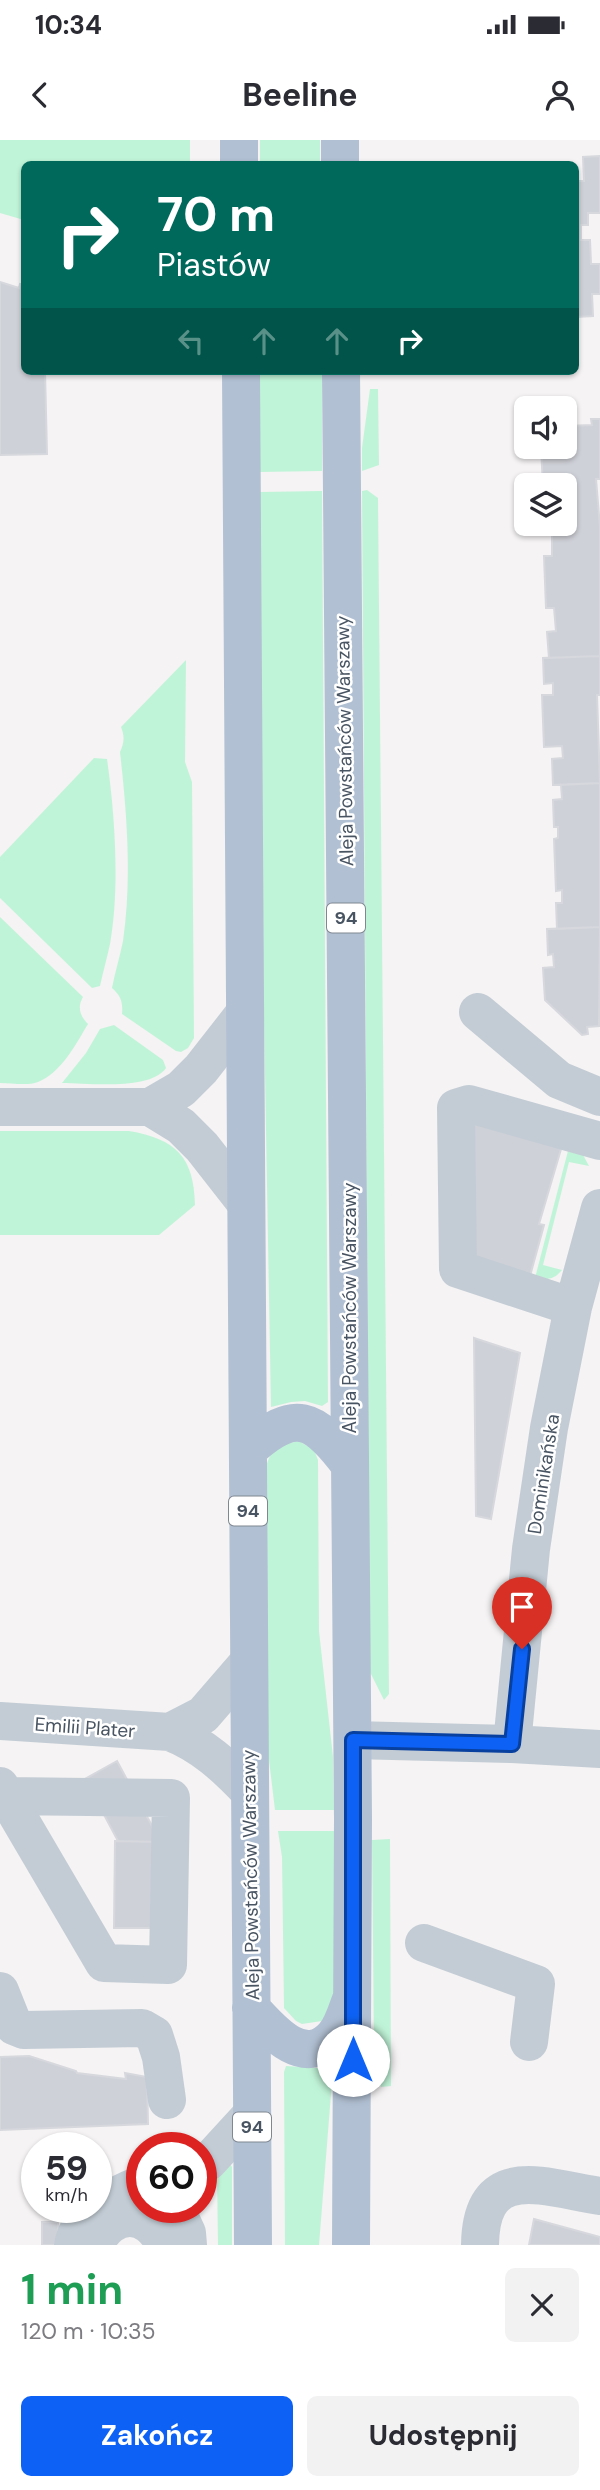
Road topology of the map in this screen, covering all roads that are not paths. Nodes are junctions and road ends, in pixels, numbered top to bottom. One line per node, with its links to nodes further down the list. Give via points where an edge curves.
1 (239, 140): 3 (main road)
2 (340, 140): 4 (main road)
3 (239, 161)
4 (340, 161)
5 (241, 375): 8 (main road, Aleja Powstańców Warszawy / 94)
6 (341, 375): 17 (main road, Aleja Powstańców Warszawy / 94)
7 (478, 1013): 9 (street, via 559,1080)
8 (244, 1014): 11 (street, via 181,1089); 13 (main road, Aleja Powstańców Warszawy / 94)
9 (600, 1097)
10 (0, 1107): 11 (street)
11 (150, 1107): 13 (street, via 181,1126)
12 (600, 1141): 15 (street, via 468,1104 456,1108 458,1269)
13 (245, 1202): 16 (main road, Aleja Powstańców Warszawy / 94)
14 (600, 1208): 15 (street, Dominikańska)
15 (573, 1307): 22 (street, Dominikańska, via 531,1549)
16 (248, 1450): 17 (main road, via 278,1426 293,1422 324,1434); 18 (main road, Aleja Powstańców Warszawy / 94)
17 (350, 1465): 21 (main road, Aleja Powstańców Warszawy / 94)
18 (248, 1663): 20 (street, via 203,1715); 25 (main road, Aleja Powstańców Warszawy / 94)
19 (0, 1721): 20 (street, Emilii Plater)
20 (170, 1732): 25 (street, Emilii Plater, via 215,1757)
21 (353, 1740): 22 (street); 28 (main road, Aleja Powstańców Warszawy / 94)
22 (512, 1744): 23 (street)
23 (600, 1749)
24 (3, 1791): 24 (street, via 104,1963 168,1965 171,1798)
25 (249, 1791): 29 (main road, Aleja Powstańców Warszawy / 94)
26 (424, 1943): 30 (street, via 536,1983)
27 (0, 1991): 31 (street, via 14,2026 24,2030 142,2028 154,2035)
28 (354, 1993): 29 (main road, via 334,2037 320,2046 300,2048 283,2042); 44 (main road, Aleja Powstańców Warszawy / 94)
29 (251, 2008): 32 (main road, Aleja Powstańców Warszawy / 94)
30 (529, 2042)
31 (167, 2100)
32 (252, 2114): 33 (street); 43 (main road, Aleja Powstańców Warszawy / 94)
33 (217, 2152)
34 (600, 2196): 45 (street, via 533,2185 500,2191 484,2213)
35 (126, 2198): 39 (street, via 95,2208 76,2231)
36 (126, 2206): 40 (street, via 101,2231)
37 (148, 2223): 41 (street)
38 (182, 2223): 42 (street)
39 (74, 2245)
40 (95, 2245)
41 (164, 2245)
42 (187, 2245)
43 (253, 2245)
44 (351, 2245)
45 (480, 2245)

